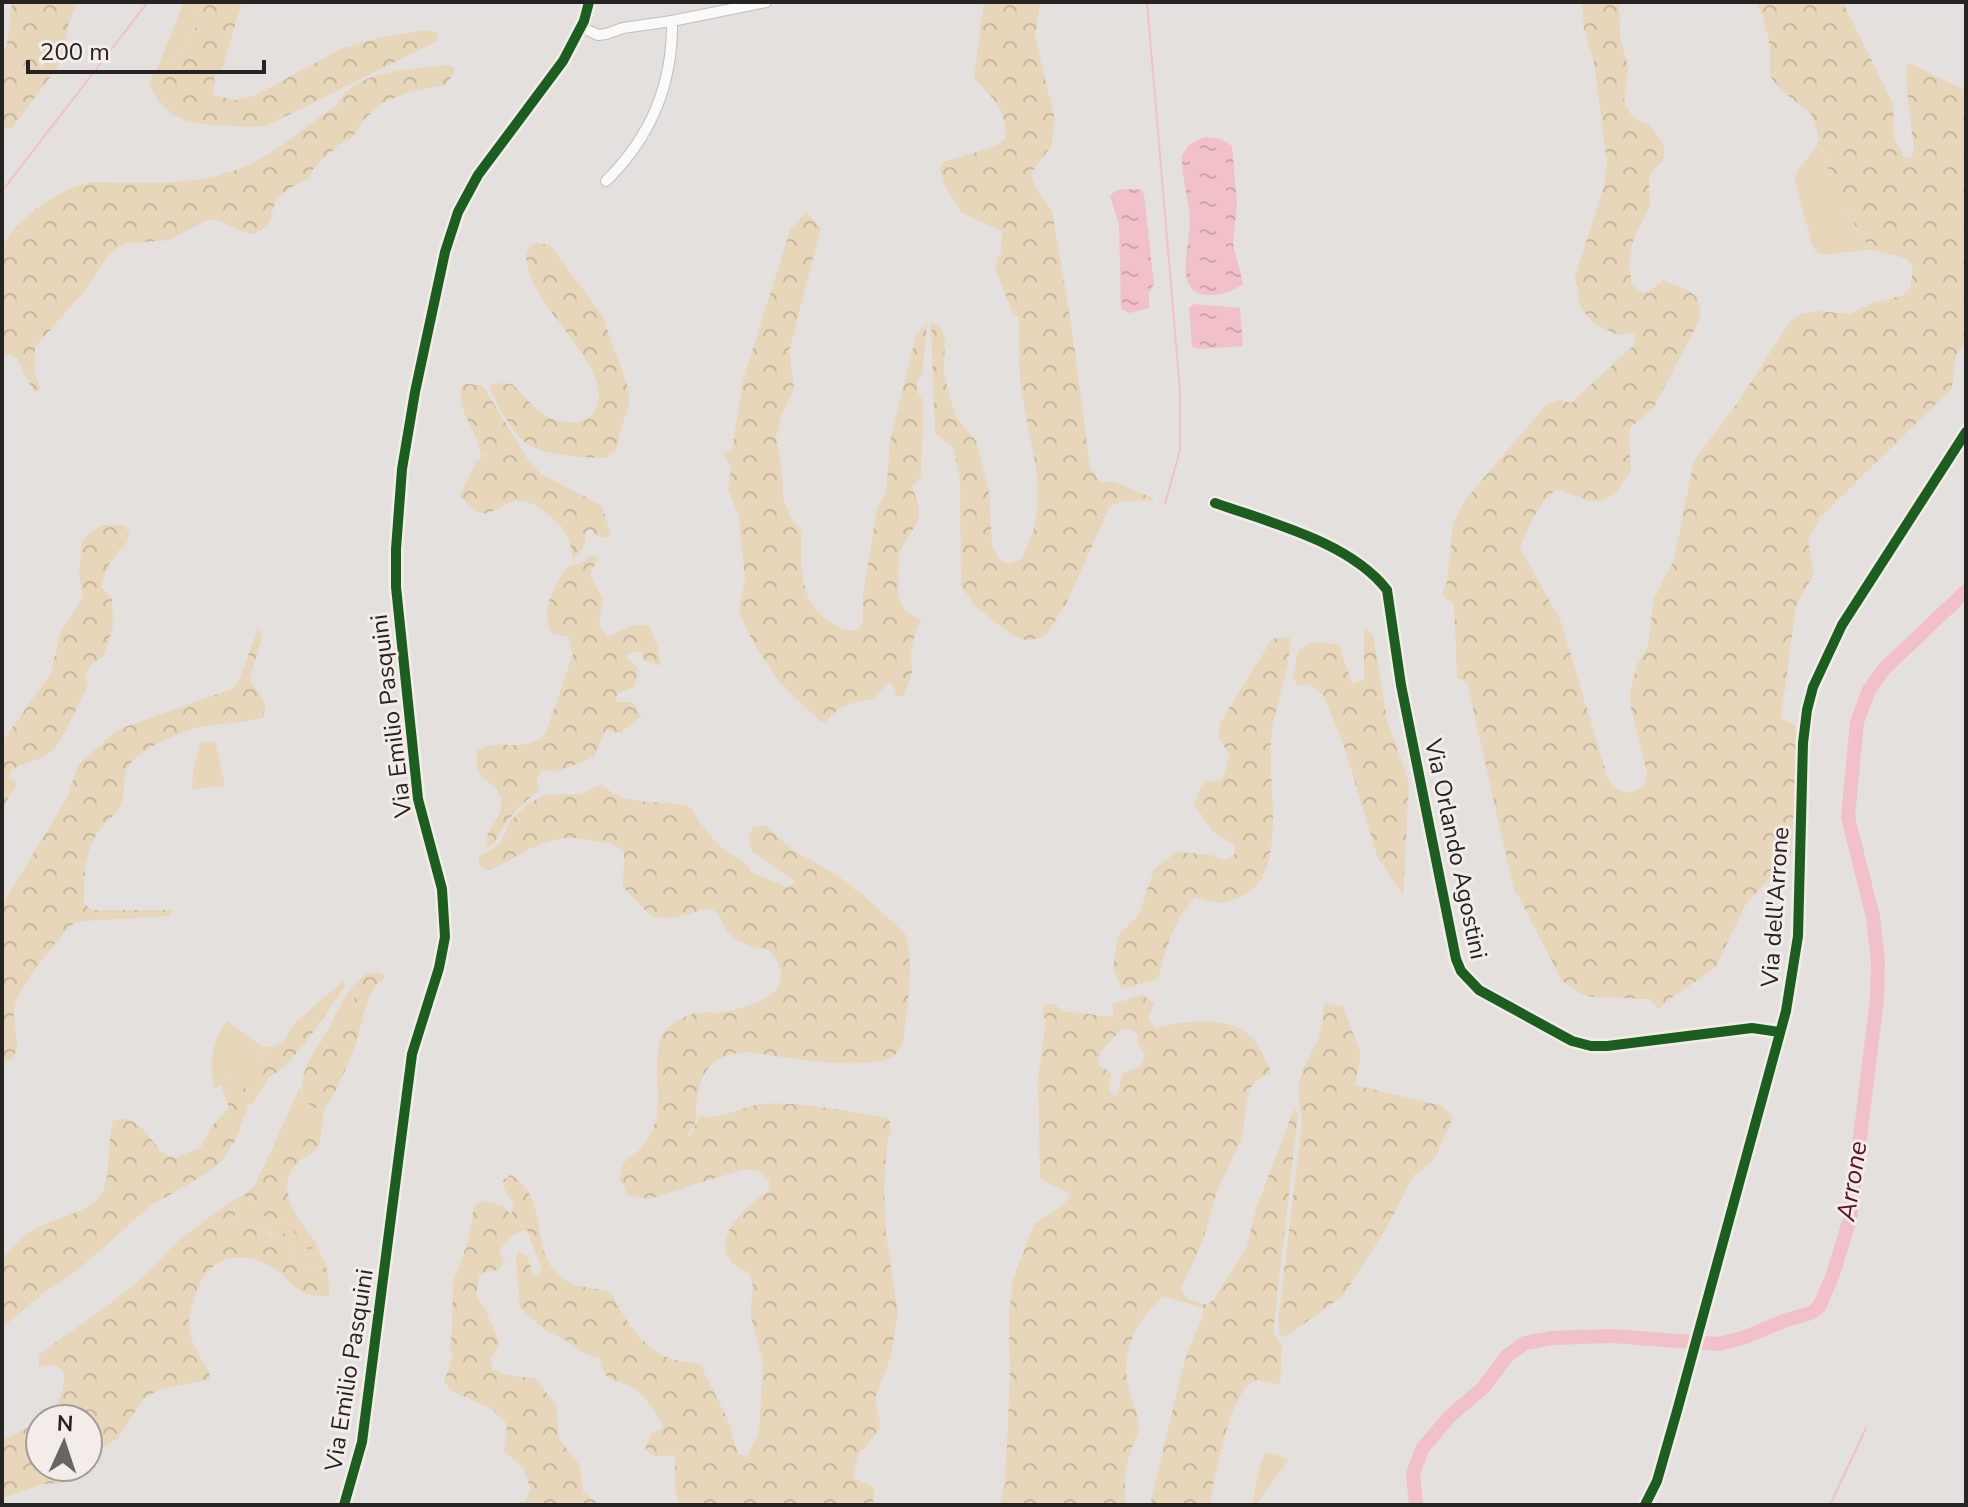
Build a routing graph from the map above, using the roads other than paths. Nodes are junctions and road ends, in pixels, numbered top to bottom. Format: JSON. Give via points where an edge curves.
{"nodes":[{"id":1,"x":589,"y":2,"type":"edge"},
{"id":2,"x":766,"y":2,"type":"edge"},
{"id":3,"x":672,"y":21,"type":"junction"},
{"id":4,"x":581,"y":27,"type":"junction"},
{"id":5,"x":606,"y":181,"type":"dead end"},
{"id":6,"x":1966,"y":432,"type":"edge"},
{"id":7,"x":1215,"y":503,"type":"dead end"},
{"id":8,"x":1780,"y":1032,"type":"junction"},
{"id":9,"x":344,"y":1505,"type":"edge"},
{"id":10,"x":1645,"y":1505,"type":"edge"}],
"edges":[{"from":1,"to":4,"type":"street","name":"Via Emilio Pasquini"},
{"from":2,"to":3,"type":"street"},
{"from":3,"to":4,"type":"street","via":[[598,35]]},
{"from":3,"to":5,"type":"street","via":[[657,112]]},
{"from":4,"to":9,"type":"street","name":"Via Emilio Pasquini","via":[[458,212],[402,469],[397,600],[418,799],[442,889],[445,937],[412,1054],[364,1430]]},
{"from":6,"to":8,"type":"street","name":"Via dell'Arrone","via":[[1842,625],[1813,687],[1803,743],[1798,936]]},
{"from":7,"to":8,"type":"street","name":"Via Orlando Agostini","via":[[1346,554],[1387,590],[1456,959],[1469,982],[1572,1041],[1591,1046],[1752,1028]]},
{"from":8,"to":10,"type":"street","name":"Via dell'Arrone","via":[[1657,1481]]}]}
